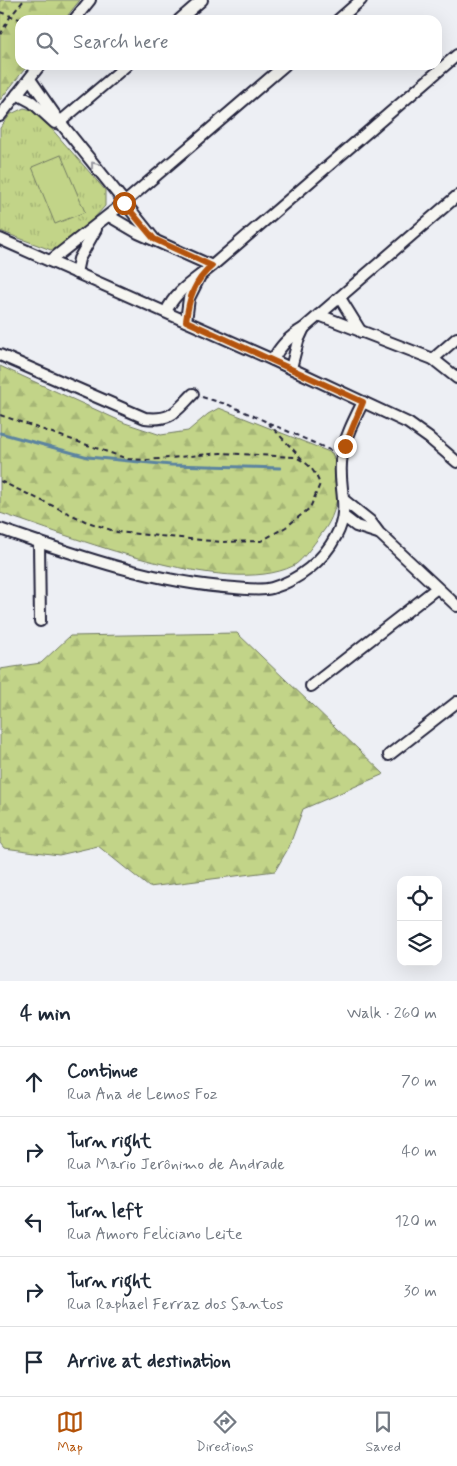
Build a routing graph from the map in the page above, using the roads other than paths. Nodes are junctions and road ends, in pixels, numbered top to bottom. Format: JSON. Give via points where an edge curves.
{"nodes":[{"id":1,"x":90,"y":0,"type":"edge"},
{"id":2,"x":202,"y":0,"type":"edge"},
{"id":3,"x":361,"y":0,"type":"edge"},
{"id":4,"x":78,"y":15,"type":"edge"},
{"id":5,"x":185,"y":15,"type":"edge"},
{"id":6,"x":344,"y":15,"type":"edge"},
{"id":7,"x":457,"y":55,"type":"edge"},
{"id":8,"x":442,"y":68,"type":"edge"},
{"id":9,"x":36,"y":70,"type":"edge"},
{"id":10,"x":121,"y":70,"type":"edge"},
{"id":11,"x":279,"y":70,"type":"edge"},
{"id":12,"x":440,"y":70,"type":"edge"},
{"id":13,"x":30,"y":79,"type":"junction"},
{"id":14,"x":17,"y":94,"type":"junction"},
{"id":15,"x":0,"y":116,"type":"edge"},
{"id":16,"x":60,"y":122,"type":"junction"},
{"id":17,"x":457,"y":196,"type":"edge"},
{"id":18,"x":124,"y":203,"type":"junction"},
{"id":19,"x":106,"y":217,"type":"junction"},
{"id":20,"x":0,"y":239,"type":"edge"},
{"id":21,"x":154,"y":239,"type":"junction"},
{"id":22,"x":50,"y":261,"type":"junction"},
{"id":23,"x":212,"y":266,"type":"junction"},
{"id":24,"x":76,"y":273,"type":"junction"},
{"id":25,"x":200,"y":275,"type":"junction"},
{"id":26,"x":340,"y":298,"type":"junction"},
{"id":27,"x":166,"y":312,"type":"junction"},
{"id":28,"x":319,"y":315,"type":"junction"},
{"id":29,"x":186,"y":321,"type":"junction"},
{"id":30,"x":304,"y":328,"type":"junction"},
{"id":31,"x":361,"y":332,"type":"junction"},
{"id":32,"x":457,"y":338,"type":"edge"},
{"id":33,"x":0,"y":355,"type":"edge"},
{"id":34,"x":433,"y":358,"type":"junction"},
{"id":35,"x":273,"y":360,"type":"junction"},
{"id":36,"x":291,"y":368,"type":"junction"},
{"id":37,"x":457,"y":378,"type":"edge"},
{"id":38,"x":193,"y":394,"type":"road end"},
{"id":39,"x":363,"y":402,"type":"junction"},
{"id":40,"x":457,"y":462,"type":"edge"},
{"id":41,"x":345,"y":501,"type":"junction"},
{"id":42,"x":343,"y":516,"type":"junction"},
{"id":43,"x":351,"y":524,"type":"junction"},
{"id":44,"x":0,"y":529,"type":"edge"},
{"id":45,"x":379,"y":533,"type":"junction"},
{"id":46,"x":335,"y":538,"type":"junction"},
{"id":47,"x":39,"y":542,"type":"junction"},
{"id":48,"x":438,"y":588,"type":"junction"},
{"id":49,"x":457,"y":606,"type":"edge"},
{"id":50,"x":40,"y":621,"type":"dead end"},
{"id":51,"x":312,"y":686,"type":"dead end"},
{"id":52,"x":457,"y":702,"type":"edge"},
{"id":53,"x":389,"y":754,"type":"dead end"}],
"edges":[{"from":1,"to":4,"type":"street"},
{"from":2,"to":5,"type":"street"},
{"from":3,"to":6,"type":"street"},
{"from":7,"to":8,"type":"street"},
{"from":9,"to":13,"type":"street"},
{"from":10,"to":16,"type":"street"},
{"from":11,"to":18,"type":"street"},
{"from":12,"to":23,"type":"street"},
{"from":13,"to":14,"type":"street"},
{"from":13,"to":16,"type":"street"},
{"from":14,"to":15,"type":"street"},
{"from":14,"to":16,"type":"street","via":[[54,122]]},
{"from":18,"to":16,"type":"street","one_way":true},
{"from":17,"to":26,"type":"street"},
{"from":18,"to":19,"type":"street"},
{"from":18,"to":21,"type":"street"},
{"from":19,"to":21,"type":"street"},
{"from":19,"to":22,"type":"street"},
{"from":19,"to":24,"type":"street","via":[[86,244]]},
{"from":20,"to":22,"type":"street"},
{"from":21,"to":23,"type":"street"},
{"from":22,"to":24,"type":"street"},
{"from":23,"to":25,"type":"street"},
{"from":24,"to":27,"type":"street"},
{"from":25,"to":27,"type":"street","via":[[182,288]]},
{"from":25,"to":29,"type":"street","via":[[189,298]]},
{"from":26,"to":28,"type":"street"},
{"from":26,"to":31,"type":"street"},
{"from":27,"to":29,"type":"street"},
{"from":28,"to":30,"type":"street"},
{"from":28,"to":31,"type":"street"},
{"from":29,"to":35,"type":"street"},
{"from":30,"to":35,"type":"street","via":[[283,344]]},
{"from":30,"to":36,"type":"street"},
{"from":31,"to":34,"type":"street"},
{"from":32,"to":34,"type":"street"},
{"from":33,"to":38,"type":"street","via":[[145,418],[161,420],[174,414]]},
{"from":34,"to":37,"type":"street"},
{"from":35,"to":36,"type":"street"},
{"from":36,"to":39,"type":"street"},
{"from":39,"to":40,"type":"street","via":[[408,423]]},
{"from":39,"to":41,"type":"street","via":[[342,455]]},
{"from":41,"to":42,"type":"street"},
{"from":41,"to":45,"type":"street","via":[[370,521]]},
{"from":42,"to":43,"type":"street"},
{"from":42,"to":46,"type":"street"},
{"from":43,"to":45,"type":"street"},
{"from":43,"to":46,"type":"street"},
{"from":44,"to":47,"type":"street"},
{"from":45,"to":48,"type":"street"},
{"from":46,"to":47,"type":"street","via":[[320,558],[290,581],[252,590],[220,588],[134,571]]},
{"from":47,"to":50,"type":"street"},
{"from":48,"to":49,"type":"street"},
{"from":48,"to":51,"type":"street"},
{"from":52,"to":53,"type":"street"}]}
